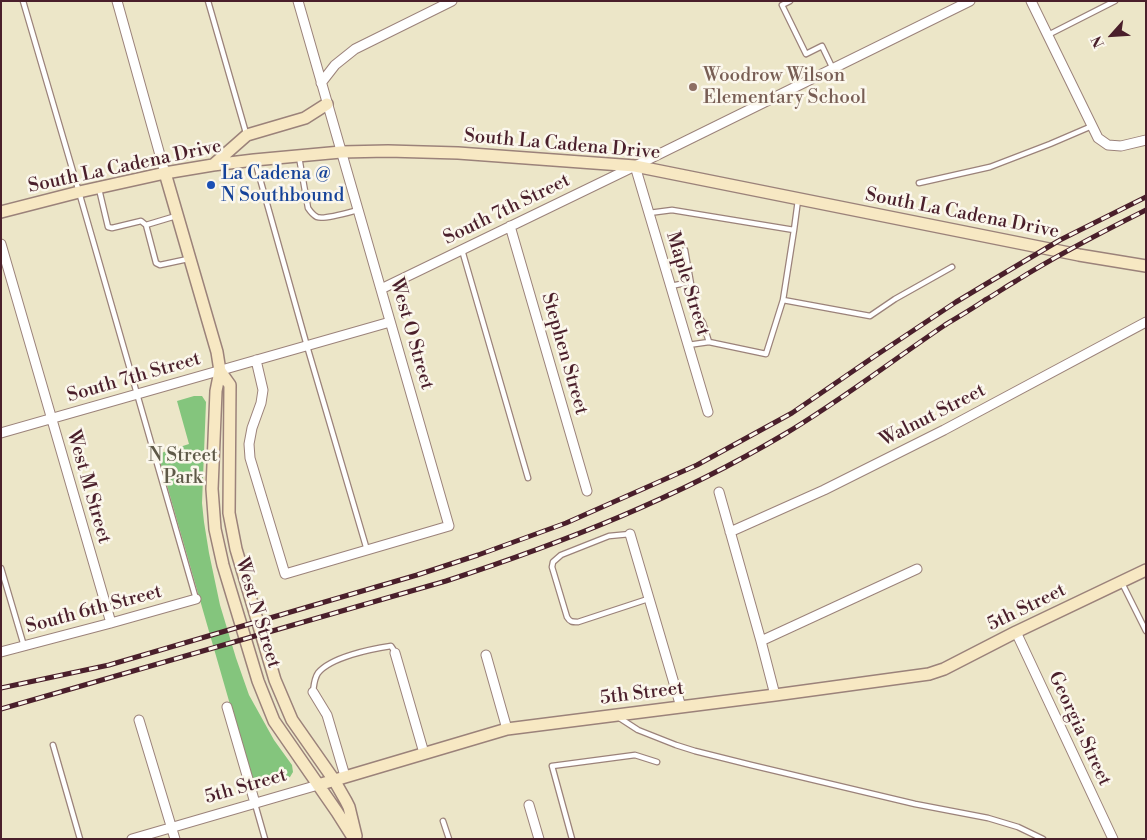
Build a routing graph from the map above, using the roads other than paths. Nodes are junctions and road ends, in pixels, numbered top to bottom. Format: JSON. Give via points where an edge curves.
{"nodes":[{"id":1,"x":23,"y":1,"type":"edge"},
{"id":2,"x":116,"y":1,"type":"edge"},
{"id":3,"x":208,"y":1,"type":"edge"},
{"id":4,"x":298,"y":1,"type":"edge"},
{"id":5,"x":452,"y":1,"type":"edge"},
{"id":6,"x":790,"y":1,"type":"edge"},
{"id":7,"x":970,"y":1,"type":"edge"},
{"id":8,"x":1031,"y":1,"type":"edge"},
{"id":9,"x":1114,"y":1,"type":"edge"},
{"id":10,"x":1048,"y":36,"type":"junction"},
{"id":11,"x":833,"y":69,"type":"junction"},
{"id":12,"x":322,"y":83,"type":"junction"},
{"id":13,"x":327,"y":104,"type":"junction"},
{"id":14,"x":1092,"y":126,"type":"junction"},
{"id":15,"x":247,"y":135,"type":"junction"},
{"id":16,"x":1146,"y":140,"type":"edge"},
{"id":17,"x":341,"y":152,"type":"junction"},
{"id":18,"x":298,"y":156,"type":"junction"},
{"id":19,"x":254,"y":160,"type":"junction"},
{"id":20,"x":213,"y":165,"type":"junction"},
{"id":21,"x":635,"y":166,"type":"junction"},
{"id":22,"x":165,"y":173,"type":"junction"},
{"id":23,"x":919,"y":183,"type":"dead end"},
{"id":24,"x":98,"y":188,"type":"junction"},
{"id":25,"x":79,"y":192,"type":"junction"},
{"id":26,"x":798,"y":199,"type":"junction"},
{"id":27,"x":358,"y":210,"type":"junction"},
{"id":28,"x":1,"y":212,"type":"edge"},
{"id":29,"x":649,"y":213,"type":"junction"},
{"id":30,"x":177,"y":216,"type":"junction"},
{"id":31,"x":146,"y":225,"type":"junction"},
{"id":32,"x":510,"y":226,"type":"junction"},
{"id":33,"x":794,"y":230,"type":"junction"},
{"id":34,"x":1,"y":244,"type":"edge"},
{"id":35,"x":462,"y":250,"type":"junction"},
{"id":36,"x":684,"y":250,"type":"dead end"},
{"id":37,"x":190,"y":258,"type":"junction"},
{"id":38,"x":1146,"y":266,"type":"edge"},
{"id":39,"x":952,"y":267,"type":"dead end"},
{"id":40,"x":690,"y":282,"type":"junction"},
{"id":41,"x":671,"y":286,"type":"junction"},
{"id":42,"x":381,"y":289,"type":"junction"},
{"id":43,"x":783,"y":300,"type":"junction"},
{"id":44,"x":390,"y":322,"type":"junction"},
{"id":45,"x":1146,"y":322,"type":"edge"},
{"id":46,"x":710,"y":342,"type":"junction"},
{"id":47,"x":688,"y":345,"type":"junction"},
{"id":48,"x":307,"y":346,"type":"junction"},
{"id":49,"x":256,"y":360,"type":"junction"},
{"id":50,"x":220,"y":371,"type":"junction"},
{"id":51,"x":137,"y":394,"type":"junction"},
{"id":52,"x":708,"y":412,"type":"dead end"},
{"id":53,"x":51,"y":418,"type":"junction"},
{"id":54,"x":1,"y":433,"type":"edge"},
{"id":55,"x":528,"y":478,"type":"dead end"},
{"id":56,"x":587,"y":492,"type":"dead end"},
{"id":57,"x":719,"y":492,"type":"dead end"},
{"id":58,"x":730,"y":532,"type":"junction"},
{"id":59,"x":630,"y":534,"type":"joint"},
{"id":60,"x":367,"y":550,"type":"junction"},
{"id":61,"x":1,"y":568,"type":"edge"},
{"id":62,"x":917,"y":569,"type":"dead end"},
{"id":63,"x":1146,"y":570,"type":"edge"},
{"id":64,"x":1121,"y":582,"type":"junction"},
{"id":65,"x":649,"y":598,"type":"junction"},
{"id":66,"x":196,"y":599,"type":"joint"},
{"id":67,"x":111,"y":623,"type":"junction"},
{"id":68,"x":1146,"y":631,"type":"edge"},
{"id":69,"x":1016,"y":632,"type":"junction"},
{"id":70,"x":761,"y":641,"type":"junction"},
{"id":71,"x":24,"y":646,"type":"junction"},
{"id":72,"x":1,"y":652,"type":"edge"},
{"id":73,"x":395,"y":653,"type":"joint"},
{"id":74,"x":486,"y":654,"type":"dead end"},
{"id":75,"x":313,"y":692,"type":"joint"},
{"id":76,"x":775,"y":695,"type":"junction"},
{"id":77,"x":227,"y":707,"type":"dead end"},
{"id":78,"x":681,"y":707,"type":"junction"},
{"id":79,"x":614,"y":715,"type":"junction"},
{"id":80,"x":139,"y":720,"type":"dead end"},
{"id":81,"x":507,"y":729,"type":"junction"},
{"id":82,"x":53,"y":745,"type":"dead end"},
{"id":83,"x":424,"y":753,"type":"junction"},
{"id":84,"x":657,"y":762,"type":"dead end"},
{"id":85,"x":340,"y":778,"type":"junction"},
{"id":86,"x":318,"y":785,"type":"junction"},
{"id":87,"x":255,"y":804,"type":"junction"},
{"id":88,"x":529,"y":806,"type":"dead end"},
{"id":89,"x":443,"y":821,"type":"dead end"},
{"id":90,"x":171,"y":827,"type":"junction"},
{"id":91,"x":80,"y":839,"type":"edge"},
{"id":92,"x":132,"y":839,"type":"edge"},
{"id":93,"x":175,"y":839,"type":"edge"},
{"id":94,"x":265,"y":839,"type":"edge"},
{"id":95,"x":356,"y":839,"type":"edge"},
{"id":96,"x":448,"y":839,"type":"edge"},
{"id":97,"x":539,"y":839,"type":"edge"},
{"id":98,"x":572,"y":839,"type":"edge"},
{"id":99,"x":1043,"y":839,"type":"edge"},
{"id":100,"x":1113,"y":839,"type":"edge"}],
"edges":[{"from":1,"to":25,"type":"lane"},
{"from":2,"to":22,"type":"street"},
{"from":3,"to":15,"type":"lane"},
{"from":4,"to":12,"type":"street","name":"West O Street"},
{"from":5,"to":12,"type":"street","via":[[355,49],[335,65]]},
{"from":6,"to":11,"type":"lane","via":[[782,5],[806,54],[822,46]]},
{"from":7,"to":11,"type":"street","name":"South 7th Street"},
{"from":8,"to":10,"type":"street"},
{"from":9,"to":10,"type":"lane"},
{"from":10,"to":14,"type":"street"},
{"from":11,"to":21,"type":"street","name":"South 7th Street"},
{"from":12,"to":13,"type":"street","name":"West O Street"},
{"from":13,"to":15,"type":"street","via":[[305,118]]},
{"from":13,"to":17,"type":"street","name":"West O Street"},
{"from":14,"to":16,"type":"street","via":[[1098,138],[1108,145],[1120,146]]},
{"from":14,"to":23,"type":"lane","via":[[990,166]]},
{"from":15,"to":20,"type":"street"},
{"from":17,"to":18,"type":"street","name":"South La Cadena Drive"},
{"from":17,"to":21,"type":"street","name":"South La Cadena Drive","via":[[486,154]]},
{"from":17,"to":27,"type":"street","name":"West O Street"},
{"from":18,"to":19,"type":"street","name":"South La Cadena Drive"},
{"from":18,"to":27,"type":"lane","via":[[308,208],[316,217]]},
{"from":19,"to":20,"type":"street","name":"South La Cadena Drive"},
{"from":19,"to":48,"type":"lane"},
{"from":20,"to":22,"type":"street","name":"South La Cadena Drive"},
{"from":21,"to":26,"type":"street","name":"South La Cadena Drive"},
{"from":21,"to":29,"type":"street","name":"Maple Street"},
{"from":21,"to":32,"type":"street","name":"South 7th Street"},
{"from":22,"to":24,"type":"street","name":"South La Cadena Drive"},
{"from":22,"to":30,"type":"street","name":"West N Street"},
{"from":24,"to":25,"type":"street","name":"South La Cadena Drive"},
{"from":24,"to":31,"type":"lane","via":[[108,227],[141,221]]},
{"from":25,"to":28,"type":"street","name":"South La Cadena Drive"},
{"from":25,"to":51,"type":"lane"},
{"from":26,"to":33,"type":"lane"},
{"from":26,"to":38,"type":"street","name":"South La Cadena Drive"},
{"from":27,"to":42,"type":"street","name":"West O Street"},
{"from":29,"to":33,"type":"lane","via":[[672,210]]},
{"from":29,"to":41,"type":"street","name":"Maple Street"},
{"from":30,"to":31,"type":"lane"},
{"from":30,"to":37,"type":"street","name":"West N Street"},
{"from":31,"to":37,"type":"lane","via":[[156,263],[160,265]]},
{"from":32,"to":35,"type":"street","name":"South 7th Street"},
{"from":32,"to":56,"type":"street","name":"Stephen Street"},
{"from":33,"to":43,"type":"lane"},
{"from":34,"to":53,"type":"street","name":"West M Street"},
{"from":35,"to":42,"type":"street","name":"South 7th Street"},
{"from":35,"to":55,"type":"lane"},
{"from":36,"to":40,"type":"lane"},
{"from":37,"to":50,"type":"street","name":"West N Street"},
{"from":39,"to":43,"type":"lane","via":[[870,316]]},
{"from":40,"to":41,"type":"lane"},
{"from":40,"to":46,"type":"lane","via":[[696,312]]},
{"from":41,"to":47,"type":"street","name":"Maple Street"},
{"from":42,"to":44,"type":"street","name":"West O Street"},
{"from":43,"to":46,"type":"lane","via":[[766,354]]},
{"from":44,"to":48,"type":"street","name":"South 7th Street"},
{"from":44,"to":60,"type":"street","name":"West O Street","via":[[449,526]]},
{"from":45,"to":58,"type":"street","name":"Walnut Street","via":[[944,430],[824,490]]},
{"from":46,"to":47,"type":"lane"},
{"from":47,"to":52,"type":"street","name":"Maple Street"},
{"from":48,"to":49,"type":"street","name":"South 7th Street"},
{"from":48,"to":60,"type":"lane"},
{"from":49,"to":50,"type":"street","name":"South 7th Street"},
{"from":49,"to":60,"type":"street","via":[[263,390],[252,428],[250,458],[285,574]]},
{"from":50,"to":51,"type":"street","name":"South 7th Street"},
{"from":50,"to":85,"type":"street","name":"West N Street","via":[[230,385],[229,513],[236,549],[275,680],[292,720]]},
{"from":50,"to":86,"type":"street","name":"West N Street","via":[[216,391],[212,489],[221,556],[258,681],[274,721]]},
{"from":51,"to":53,"type":"street","name":"South 7th Street"},
{"from":51,"to":66,"type":"lane"},
{"from":53,"to":54,"type":"street","name":"South 7th Street"},
{"from":53,"to":67,"type":"street","name":"West M Street"},
{"from":57,"to":58,"type":"street"},
{"from":58,"to":70,"type":"street"},
{"from":59,"to":65,"type":"street"},
{"from":59,"to":65,"type":"lane","via":[[609,536],[556,559],[552,567],[560,594],[567,617],[573,622]]},
{"from":61,"to":71,"type":"lane"},
{"from":62,"to":70,"type":"street"},
{"from":63,"to":64,"type":"street","name":"5th Street"},
{"from":64,"to":68,"type":"lane"},
{"from":64,"to":69,"type":"street","name":"5th Street"},
{"from":65,"to":78,"type":"street"},
{"from":66,"to":67,"type":"street","name":"South 6th Street"},
{"from":67,"to":71,"type":"street","name":"South 6th Street"},
{"from":69,"to":76,"type":"street","name":"5th Street","via":[[928,674]]},
{"from":69,"to":100,"type":"street","name":"Georgia Street"},
{"from":70,"to":76,"type":"street"},
{"from":71,"to":72,"type":"street","name":"South 6th Street"},
{"from":73,"to":75,"type":"lane","via":[[391,646],[382,647],[327,665],[315,679]]},
{"from":73,"to":83,"type":"street"},
{"from":74,"to":81,"type":"street"},
{"from":75,"to":85,"type":"street","via":[[328,715]]},
{"from":76,"to":78,"type":"street","name":"5th Street"},
{"from":77,"to":87,"type":"street"},
{"from":78,"to":79,"type":"street","name":"5th Street"},
{"from":79,"to":81,"type":"street","name":"5th Street"},
{"from":79,"to":99,"type":"lane","via":[[638,730],[695,751],[915,804],[988,818],[1018,826]]},
{"from":80,"to":90,"type":"street"},
{"from":81,"to":83,"type":"street","name":"5th Street"},
{"from":82,"to":91,"type":"lane"},
{"from":83,"to":85,"type":"street","name":"5th Street"},
{"from":84,"to":98,"type":"lane","via":[[635,755],[552,766]]},
{"from":85,"to":86,"type":"street","name":"5th Street"},
{"from":85,"to":95,"type":"street","name":"West N Street"},
{"from":86,"to":87,"type":"street","name":"5th Street"},
{"from":86,"to":95,"type":"street","name":"West N Street"},
{"from":87,"to":90,"type":"street","name":"5th Street"},
{"from":87,"to":94,"type":"lane"},
{"from":88,"to":97,"type":"street"},
{"from":89,"to":96,"type":"lane"},
{"from":90,"to":92,"type":"street","name":"5th Street"},
{"from":90,"to":93,"type":"street"}]}
